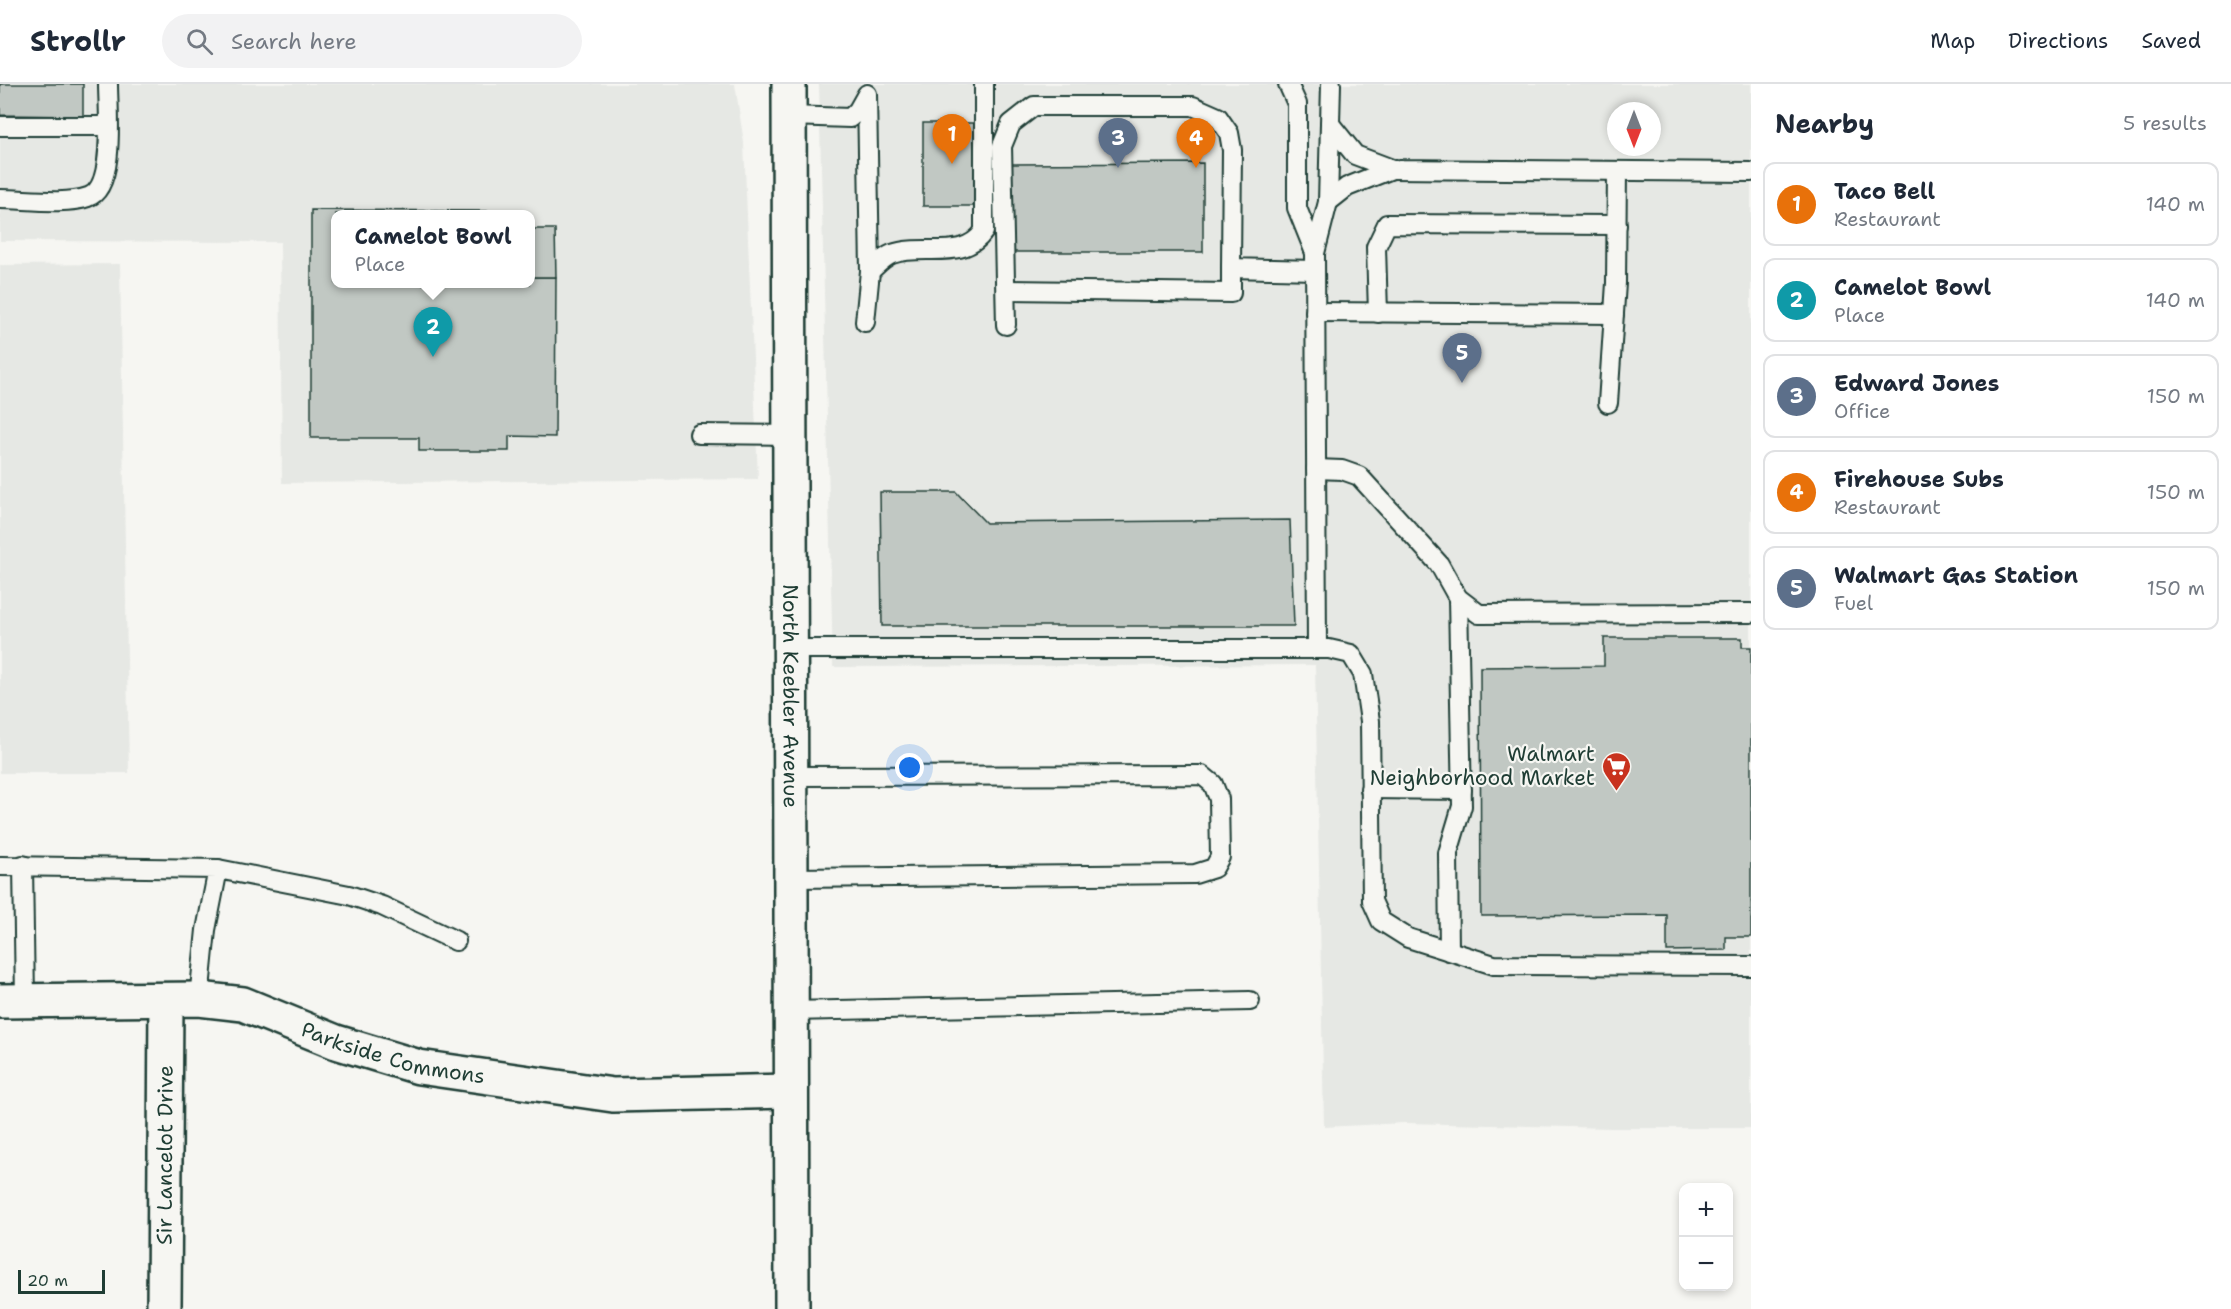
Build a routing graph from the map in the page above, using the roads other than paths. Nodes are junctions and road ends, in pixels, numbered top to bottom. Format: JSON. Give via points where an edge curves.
{"nodes":[{"id":1,"x":108,"y":84,"type":"edge"},
{"id":2,"x":789,"y":84,"type":"edge"},
{"id":3,"x":984,"y":84,"type":"edge"},
{"id":4,"x":1288,"y":84,"type":"edge"},
{"id":5,"x":1331,"y":84,"type":"edge"},
{"id":6,"x":867,"y":89,"type":"edge"},
{"id":7,"x":789,"y":116,"type":"junction"},
{"id":8,"x":1330,"y":124,"type":"junction"},
{"id":9,"x":0,"y":126,"type":"edge"},
{"id":10,"x":108,"y":126,"type":"junction"},
{"id":11,"x":1392,"y":169,"type":"junction"},
{"id":12,"x":1617,"y":171,"type":"junction"},
{"id":13,"x":1751,"y":172,"type":"edge"},
{"id":14,"x":0,"y":199,"type":"edge"},
{"id":15,"x":1328,"y":202,"type":"junction"},
{"id":16,"x":1617,"y":225,"type":"junction"},
{"id":17,"x":1315,"y":262,"type":"junction"},
{"id":18,"x":1231,"y":268,"type":"junction"},
{"id":19,"x":870,"y":271,"type":"junction"},
{"id":20,"x":1006,"y":290,"type":"junction"},
{"id":21,"x":1315,"y":312,"type":"junction"},
{"id":22,"x":1378,"y":313,"type":"junction"},
{"id":23,"x":1614,"y":314,"type":"junction"},
{"id":24,"x":865,"y":322,"type":"dead end"},
{"id":25,"x":1006,"y":325,"type":"dead end"},
{"id":26,"x":1608,"y":403,"type":"dead end"},
{"id":27,"x":699,"y":434,"type":"dead end"},
{"id":28,"x":791,"y":435,"type":"junction"},
{"id":29,"x":1316,"y":469,"type":"junction"},
{"id":30,"x":1458,"y":598,"type":"junction"},
{"id":31,"x":1751,"y":613,"type":"edge"},
{"id":32,"x":792,"y":649,"type":"junction"},
{"id":33,"x":1317,"y":649,"type":"junction"},
{"id":34,"x":791,"y":776,"type":"junction"},
{"id":35,"x":1370,"y":789,"type":"junction"},
{"id":36,"x":1462,"y":790,"type":"junction"},
{"id":37,"x":23,"y":865,"type":"junction"},
{"id":38,"x":0,"y":866,"type":"edge"},
{"id":39,"x":218,"y":869,"type":"junction"},
{"id":40,"x":790,"y":878,"type":"junction"},
{"id":41,"x":456,"y":941,"type":"dead end"},
{"id":42,"x":1449,"y":951,"type":"junction"},
{"id":43,"x":1751,"y":966,"type":"edge"},
{"id":44,"x":199,"y":999,"type":"junction"},
{"id":45,"x":166,"y":1000,"type":"junction"},
{"id":46,"x":12,"y":1001,"type":"edge"},
{"id":47,"x":1250,"y":1001,"type":"dead end"},
{"id":48,"x":790,"y":1011,"type":"junction"},
{"id":49,"x":790,"y":1090,"type":"junction"},
{"id":50,"x":164,"y":1309,"type":"edge"},
{"id":51,"x":792,"y":1309,"type":"edge"}],
"edges":[{"from":1,"to":10,"type":"lane"},
{"from":2,"to":7,"type":"street","name":"North Keebler Avenue"},
{"from":3,"to":19,"type":"lane","via":[[984,231],[978,241],[961,248],[890,254]]},
{"from":4,"to":17,"type":"lane","via":[[1297,104],[1297,208]]},
{"from":5,"to":8,"type":"lane"},
{"from":6,"to":7,"type":"lane","via":[[850,118]]},
{"from":6,"to":19,"type":"lane"},
{"from":7,"to":28,"type":"street","name":"North Keebler Avenue"},
{"from":8,"to":11,"type":"lane","via":[[1355,155]]},
{"from":8,"to":15,"type":"lane"},
{"from":9,"to":10,"type":"lane"},
{"from":10,"to":14,"type":"lane","via":[[107,171],[101,188],[90,197]]},
{"from":11,"to":12,"type":"lane"},
{"from":11,"to":15,"type":"lane","via":[[1347,187]]},
{"from":12,"to":13,"type":"lane"},
{"from":12,"to":16,"type":"lane"},
{"from":15,"to":17,"type":"lane"},
{"from":16,"to":22,"type":"lane","via":[[1387,224],[1376,247]]},
{"from":16,"to":23,"type":"lane"},
{"from":17,"to":18,"type":"lane"},
{"from":17,"to":21,"type":"lane"},
{"from":18,"to":20,"type":"lane","via":[[1232,293]]},
{"from":18,"to":20,"type":"lane","via":[[1232,150],[1229,133],[1218,117],[1193,106],[1034,106],[1011,124],[1002,146]]},
{"from":19,"to":24,"type":"lane"},
{"from":20,"to":25,"type":"lane"},
{"from":21,"to":22,"type":"lane"},
{"from":21,"to":29,"type":"lane"},
{"from":22,"to":23,"type":"lane"},
{"from":23,"to":26,"type":"lane"},
{"from":27,"to":28,"type":"lane"},
{"from":28,"to":32,"type":"street","name":"North Keebler Avenue"},
{"from":29,"to":30,"type":"lane","via":[[1342,470],[1359,476],[1439,564]]},
{"from":29,"to":33,"type":"lane"},
{"from":30,"to":31,"type":"lane","via":[[1479,614]]},
{"from":30,"to":36,"type":"lane"},
{"from":32,"to":33,"type":"lane"},
{"from":32,"to":34,"type":"street","name":"North Keebler Avenue"},
{"from":33,"to":35,"type":"lane","via":[[1351,654],[1363,674],[1370,721]]},
{"from":34,"to":40,"type":"street","name":"North Keebler Avenue"},
{"from":34,"to":40,"type":"lane","via":[[1202,775],[1213,784],[1219,799],[1220,857],[1214,868],[1195,874]]},
{"from":35,"to":36,"type":"lane"},
{"from":35,"to":42,"type":"lane","via":[[1372,901],[1381,921],[1408,938]]},
{"from":36,"to":42,"type":"lane","via":[[1462,806],[1448,853]]},
{"from":37,"to":38,"type":"lane"},
{"from":37,"to":39,"type":"lane"},
{"from":37,"to":46,"type":"lane"},
{"from":39,"to":41,"type":"lane","via":[[349,895]]},
{"from":39,"to":44,"type":"lane","via":[[206,930]]},
{"from":40,"to":48,"type":"street","name":"North Keebler Avenue"},
{"from":42,"to":43,"type":"lane","via":[[1494,965]]},
{"from":44,"to":45,"type":"street","name":"Parkside Commons"},
{"from":44,"to":49,"type":"street","name":"Parkside Commons","via":[[243,1004],[336,1042],[420,1067],[613,1095]]},
{"from":45,"to":46,"type":"street","name":"Parkside Commons"},
{"from":45,"to":50,"type":"street","name":"Sir Lancelot Drive"},
{"from":47,"to":48,"type":"lane"},
{"from":48,"to":49,"type":"street","name":"North Keebler Avenue"},
{"from":49,"to":51,"type":"street","name":"North Keebler Avenue"}]}
